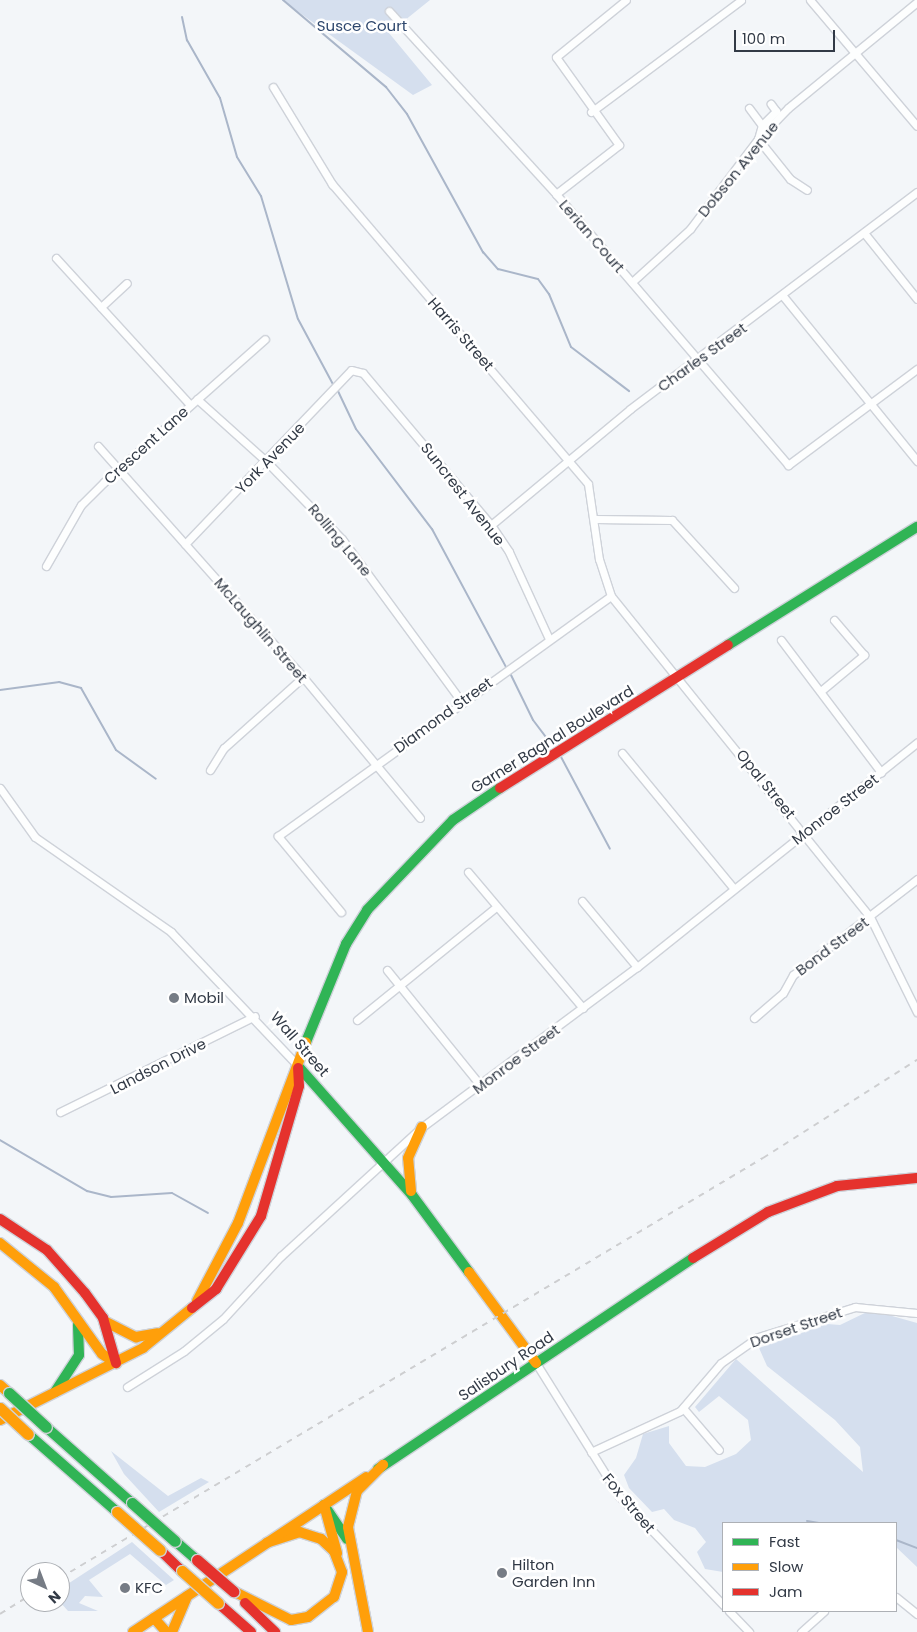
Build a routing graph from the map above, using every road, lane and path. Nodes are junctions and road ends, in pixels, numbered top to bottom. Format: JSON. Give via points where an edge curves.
{"nodes":[{"id":1,"x":626,"y":0,"type":"edge"},
{"id":2,"x":741,"y":0,"type":"edge"},
{"id":3,"x":810,"y":0,"type":"edge"},
{"id":4,"x":917,"y":2,"type":"edge"},
{"id":5,"x":389,"y":11,"type":"dead end"},
{"id":6,"x":855,"y":52,"type":"junction"},
{"id":7,"x":273,"y":87,"type":"dead end"},
{"id":8,"x":771,"y":104,"type":"dead end"},
{"id":9,"x":749,"y":108,"type":"dead end"},
{"id":10,"x":592,"y":112,"type":"junction"},
{"id":11,"x":762,"y":125,"type":"junction"},
{"id":12,"x":917,"y":126,"type":"edge"},
{"id":13,"x":758,"y":139,"type":"junction"},
{"id":14,"x":807,"y":190,"type":"dead end"},
{"id":15,"x":917,"y":192,"type":"edge"},
{"id":16,"x":556,"y":194,"type":"junction"},
{"id":17,"x":865,"y":234,"type":"junction"},
{"id":18,"x":56,"y":258,"type":"dead end"},
{"id":19,"x":632,"y":282,"type":"junction"},
{"id":20,"x":127,"y":283,"type":"dead end"},
{"id":21,"x":783,"y":296,"type":"junction"},
{"id":22,"x":917,"y":298,"type":"edge"},
{"id":23,"x":101,"y":307,"type":"junction"},
{"id":24,"x":265,"y":339,"type":"dead end"},
{"id":25,"x":700,"y":360,"type":"junction"},
{"id":26,"x":917,"y":369,"type":"edge"},
{"id":27,"x":351,"y":370,"type":"joint"},
{"id":28,"x":196,"y":399,"type":"junction"},
{"id":29,"x":190,"y":405,"type":"junction"},
{"id":30,"x":872,"y":406,"type":"junction"},
{"id":31,"x":98,"y":446,"type":"dead end"},
{"id":32,"x":570,"y":460,"type":"junction"},
{"id":33,"x":917,"y":460,"type":"edge"},
{"id":34,"x":268,"y":462,"type":"junction"},
{"id":35,"x":118,"y":469,"type":"junction"},
{"id":36,"x":595,"y":519,"type":"junction"},
{"id":37,"x":491,"y":525,"type":"junction"},
{"id":38,"x":917,"y":527,"type":"edge"},
{"id":39,"x":185,"y":544,"type":"junction"},
{"id":40,"x":46,"y":566,"type":"dead end"},
{"id":41,"x":734,"y":588,"type":"dead end"},
{"id":42,"x":611,"y":596,"type":"junction"},
{"id":43,"x":834,"y":620,"type":"dead end"},
{"id":44,"x":549,"y":640,"type":"junction"},
{"id":45,"x":781,"y":640,"type":"dead end"},
{"id":46,"x":303,"y":677,"type":"junction"},
{"id":47,"x":680,"y":678,"type":"junction"},
{"id":48,"x":822,"y":690,"type":"junction"},
{"id":49,"x":461,"y":701,"type":"junction"},
{"id":50,"x":917,"y":743,"type":"edge"},
{"id":51,"x":622,"y":753,"type":"dead end"},
{"id":52,"x":376,"y":764,"type":"junction"},
{"id":53,"x":210,"y":770,"type":"dead end"},
{"id":54,"x":881,"y":772,"type":"junction"},
{"id":55,"x":0,"y":788,"type":"edge"},
{"id":56,"x":420,"y":818,"type":"dead end"},
{"id":57,"x":805,"y":832,"type":"junction"},
{"id":58,"x":468,"y":872,"type":"dead end"},
{"id":59,"x":917,"y":879,"type":"edge"},
{"id":60,"x":734,"y":889,"type":"junction"},
{"id":61,"x":582,"y":901,"type":"dead end"},
{"id":62,"x":496,"y":907,"type":"junction"},
{"id":63,"x":341,"y":912,"type":"dead end"},
{"id":64,"x":870,"y":917,"type":"junction"},
{"id":65,"x":637,"y":967,"type":"junction"},
{"id":66,"x":387,"y":970,"type":"dead end"},
{"id":67,"x":400,"y":986,"type":"junction"},
{"id":68,"x":583,"y":1008,"type":"junction"},
{"id":69,"x":917,"y":1012,"type":"edge"},
{"id":70,"x":255,"y":1016,"type":"junction"},
{"id":71,"x":754,"y":1018,"type":"dead end"},
{"id":72,"x":357,"y":1020,"type":"dead end"},
{"id":73,"x":298,"y":1066,"type":"junction"},
{"id":74,"x":481,"y":1086,"type":"junction"},
{"id":75,"x":60,"y":1112,"type":"dead end"},
{"id":76,"x":422,"y":1127,"type":"junction"},
{"id":77,"x":384,"y":1160,"type":"junction"},
{"id":78,"x":917,"y":1178,"type":"edge"},
{"id":79,"x":412,"y":1195,"type":"junction"},
{"id":80,"x":0,"y":1219,"type":"edge"},
{"id":81,"x":0,"y":1242,"type":"edge"},
{"id":82,"x":197,"y":1301,"type":"junction"},
{"id":83,"x":71,"y":1311,"type":"junction"},
{"id":84,"x":917,"y":1313,"type":"edge"},
{"id":85,"x":103,"y":1318,"type":"junction"},
{"id":86,"x":168,"y":1330,"type":"junction"},
{"id":87,"x":116,"y":1363,"type":"junction"},
{"id":88,"x":536,"y":1363,"type":"junction"},
{"id":89,"x":0,"y":1385,"type":"edge"},
{"id":90,"x":127,"y":1386,"type":"dead end"},
{"id":91,"x":52,"y":1395,"type":"junction"},
{"id":92,"x":0,"y":1408,"type":"edge"},
{"id":93,"x":683,"y":1408,"type":"junction"},
{"id":94,"x":0,"y":1420,"type":"edge"},
{"id":95,"x":719,"y":1450,"type":"dead end"},
{"id":96,"x":591,"y":1452,"type":"junction"},
{"id":97,"x":383,"y":1465,"type":"junction"},
{"id":98,"x":324,"y":1505,"type":"junction"},
{"id":99,"x":267,"y":1543,"type":"junction"},
{"id":100,"x":350,"y":1546,"type":"junction"},
{"id":101,"x":339,"y":1559,"type":"junction"},
{"id":102,"x":233,"y":1591,"type":"junction"},
{"id":103,"x":187,"y":1596,"type":"junction"},
{"id":104,"x":897,"y":1598,"type":"edge"},
{"id":105,"x":722,"y":1604,"type":"edge"},
{"id":106,"x":730,"y":1612,"type":"edge"},
{"id":107,"x":823,"y":1612,"type":"edge"},
{"id":108,"x":917,"y":1614,"type":"edge"},
{"id":109,"x":154,"y":1618,"type":"junction"},
{"id":110,"x":133,"y":1632,"type":"edge"},
{"id":111,"x":158,"y":1632,"type":"edge"},
{"id":112,"x":166,"y":1632,"type":"edge"},
{"id":113,"x":172,"y":1632,"type":"edge"},
{"id":114,"x":251,"y":1632,"type":"edge"},
{"id":115,"x":275,"y":1632,"type":"edge"},
{"id":116,"x":368,"y":1632,"type":"edge"},
{"id":117,"x":749,"y":1632,"type":"edge"},
{"id":118,"x":801,"y":1632,"type":"edge"}],
"edges":[{"from":1,"to":10,"type":"street","via":[[556,57]]},
{"from":2,"to":10,"type":"street"},
{"from":3,"to":6,"type":"street"},
{"from":4,"to":6,"type":"street","name":"Dobson Avenue"},
{"from":5,"to":16,"type":"street","name":"Lerian Court"},
{"from":6,"to":12,"type":"street"},
{"from":6,"to":13,"type":"street","name":"Dobson Avenue"},
{"from":7,"to":32,"type":"street","name":"Harris Street","via":[[332,184]]},
{"from":8,"to":11,"type":"street","via":[[776,111]]},
{"from":9,"to":11,"type":"street"},
{"from":10,"to":16,"type":"street","via":[[619,145]]},
{"from":11,"to":13,"type":"street"},
{"from":13,"to":14,"type":"street","via":[[790,179]]},
{"from":13,"to":19,"type":"street","name":"Dobson Avenue","via":[[690,229]]},
{"from":15,"to":17,"type":"street","name":"Charles Street"},
{"from":16,"to":19,"type":"street","name":"Lerian Court"},
{"from":17,"to":21,"type":"street","name":"Charles Street"},
{"from":17,"to":22,"type":"street"},
{"from":18,"to":23,"type":"street"},
{"from":19,"to":25,"type":"street","name":"Lerian Court"},
{"from":20,"to":23,"type":"street"},
{"from":21,"to":25,"type":"street","name":"Charles Street"},
{"from":21,"to":30,"type":"street"},
{"from":23,"to":29,"type":"street"},
{"from":24,"to":28,"type":"street","name":"Crescent Lane"},
{"from":25,"to":30,"type":"street","name":"Lerian Court","via":[[788,465]]},
{"from":25,"to":32,"type":"street","name":"Charles Street"},
{"from":26,"to":30,"type":"street"},
{"from":27,"to":34,"type":"street","name":"York Avenue"},
{"from":27,"to":37,"type":"street","name":"Suncrest Avenue","via":[[370,378]]},
{"from":28,"to":29,"type":"street","name":"Crescent Lane"},
{"from":28,"to":34,"type":"street","name":"Rolling Lane"},
{"from":29,"to":35,"type":"street","name":"Crescent Lane"},
{"from":30,"to":33,"type":"street"},
{"from":31,"to":35,"type":"street","name":"McLaughlin Street"},
{"from":32,"to":36,"type":"street","name":"Harris Street","via":[[588,484]]},
{"from":32,"to":37,"type":"street","name":"Charles Street"},
{"from":34,"to":39,"type":"street","name":"York Avenue"},
{"from":34,"to":49,"type":"street","name":"Rolling Lane","via":[[356,556]]},
{"from":35,"to":39,"type":"street","name":"McLaughlin Street"},
{"from":35,"to":40,"type":"street","name":"Crescent Lane","via":[[82,506]]},
{"from":36,"to":41,"type":"street","via":[[672,520]]},
{"from":36,"to":42,"type":"street","name":"Harris Street","via":[[598,559]]},
{"from":37,"to":44,"type":"street","name":"Suncrest Avenue","via":[[509,552]]},
{"from":38,"to":47,"type":"main road","name":"Garner Bagnal Boulevard"},
{"from":39,"to":46,"type":"street","name":"McLaughlin Street"},
{"from":42,"to":44,"type":"street","name":"Diamond Street"},
{"from":42,"to":47,"type":"street","name":"Opal Street"},
{"from":43,"to":48,"type":"street","via":[[864,655]]},
{"from":44,"to":49,"type":"street","name":"Diamond Street"},
{"from":45,"to":48,"type":"street"},
{"from":46,"to":52,"type":"street","name":"McLaughlin Street"},
{"from":46,"to":53,"type":"street","via":[[224,748]]},
{"from":47,"to":57,"type":"street","name":"Opal Street"},
{"from":47,"to":73,"type":"main road","name":"Garner Bagnal Boulevard","via":[[505,784],[453,820],[409,861],[367,910],[346,944]]},
{"from":48,"to":54,"type":"street","via":[[823,701]]},
{"from":49,"to":52,"type":"street","name":"Diamond Street"},
{"from":50,"to":54,"type":"street","name":"Monroe Street"},
{"from":51,"to":60,"type":"street"},
{"from":52,"to":56,"type":"street","name":"McLaughlin Street"},
{"from":52,"to":63,"type":"street","name":"Diamond Street","via":[[278,836]]},
{"from":54,"to":57,"type":"street","name":"Monroe Street"},
{"from":55,"to":70,"type":"street","name":"Wall Street","via":[[35,837],[171,932]]},
{"from":57,"to":60,"type":"street","name":"Monroe Street"},
{"from":57,"to":64,"type":"street","name":"Opal Street"},
{"from":58,"to":62,"type":"street"},
{"from":59,"to":64,"type":"street","name":"Bond Street"},
{"from":60,"to":65,"type":"street","name":"Monroe Street"},
{"from":61,"to":65,"type":"street"},
{"from":62,"to":67,"type":"street"},
{"from":62,"to":68,"type":"street"},
{"from":64,"to":69,"type":"street","name":"Opal Street"},
{"from":64,"to":71,"type":"street","name":"Bond Street","via":[[793,975],[783,993]]},
{"from":65,"to":68,"type":"street","name":"Monroe Street"},
{"from":66,"to":67,"type":"street"},
{"from":67,"to":72,"type":"street"},
{"from":67,"to":74,"type":"street"},
{"from":68,"to":74,"type":"street","name":"Monroe Street"},
{"from":70,"to":73,"type":"street","name":"Wall Street"},
{"from":70,"to":75,"type":"street","name":"Landson Drive"},
{"from":73,"to":77,"type":"main road","name":"Wall Street"},
{"from":73,"to":82,"type":"main road","name":"Garner Bagnal Boulevard","via":[[275,1116],[238,1223]]},
{"from":73,"to":82,"type":"main road","name":"Garner Bagnal Boulevard","via":[[299,1086],[260,1216],[216,1289]]},
{"from":74,"to":76,"type":"street","name":"Monroe Street"},
{"from":76,"to":77,"type":"street","name":"Monroe Street"},
{"from":76,"to":79,"type":"main road","via":[[408,1158]]},
{"from":77,"to":79,"type":"main road","name":"Wall Street"},
{"from":77,"to":90,"type":"street","name":"Monroe Street","via":[[281,1256],[223,1319],[184,1351]]},
{"from":78,"to":88,"type":"main road","name":"Salisbury Road","via":[[837,1186],[768,1212]]},
{"from":79,"to":88,"type":"main road","name":"Wall Street"},
{"from":80,"to":85,"type":"main road","via":[[47,1250]]},
{"from":81,"to":83,"type":"main road","via":[[33,1266]]},
{"from":82,"to":86,"type":"main road","name":"Garner Bagnal Boulevard"},
{"from":83,"to":87,"type":"main road","via":[[102,1354]]},
{"from":83,"to":91,"type":"main road","via":[[81,1338],[79,1355]]},
{"from":84,"to":93,"type":"street","name":"Dorset Street","via":[[855,1307],[758,1337],[721,1363]]},
{"from":85,"to":86,"type":"main road","via":[[112,1328],[136,1338]]},
{"from":85,"to":87,"type":"main road"},
{"from":86,"to":87,"type":"main road","name":"Garner Bagnal Boulevard"},
{"from":87,"to":91,"type":"main road","name":"Garner Bagnal Boulevard"},
{"from":88,"to":96,"type":"street","name":"Fox Street"},
{"from":88,"to":97,"type":"main road","name":"Salisbury Road"},
{"from":89,"to":102,"type":"main road","bridge":true},
{"from":91,"to":94,"type":"main road","name":"Garner Bagnal Boulevard"},
{"from":92,"to":114,"type":"main road","bridge":true},
{"from":93,"to":95,"type":"street"},
{"from":93,"to":96,"type":"street","name":"Dorset Street"},
{"from":96,"to":105,"type":"street","name":"Fox Street","via":[[625,1502]]},
{"from":97,"to":98,"type":"main road","name":"Salisbury Road"},
{"from":97,"to":100,"type":"main road","via":[[358,1491],[350,1508]]},
{"from":98,"to":99,"type":"main road","name":"Salisbury Road"},
{"from":98,"to":100,"type":"main road"},
{"from":98,"to":101,"type":"main road"},
{"from":99,"to":101,"type":"main road","via":[[283,1535],[311,1534]]},
{"from":99,"to":103,"type":"main road","name":"Salisbury Road"},
{"from":100,"to":116,"type":"main road"},
{"from":101,"to":102,"type":"main road","via":[[340,1585],[322,1609],[308,1617],[291,1620],[275,1615]]},
{"from":102,"to":115,"type":"main road"},
{"from":103,"to":109,"type":"main road","name":"Salisbury Road"},
{"from":103,"to":113,"type":"main road"},
{"from":104,"to":108,"type":"street"},
{"from":106,"to":117,"type":"street"},
{"from":107,"to":118,"type":"street"},
{"from":109,"to":110,"type":"main road","name":"Salisbury Road"},
{"from":109,"to":111,"type":"main road"},
{"from":109,"to":112,"type":"main road"}]}
